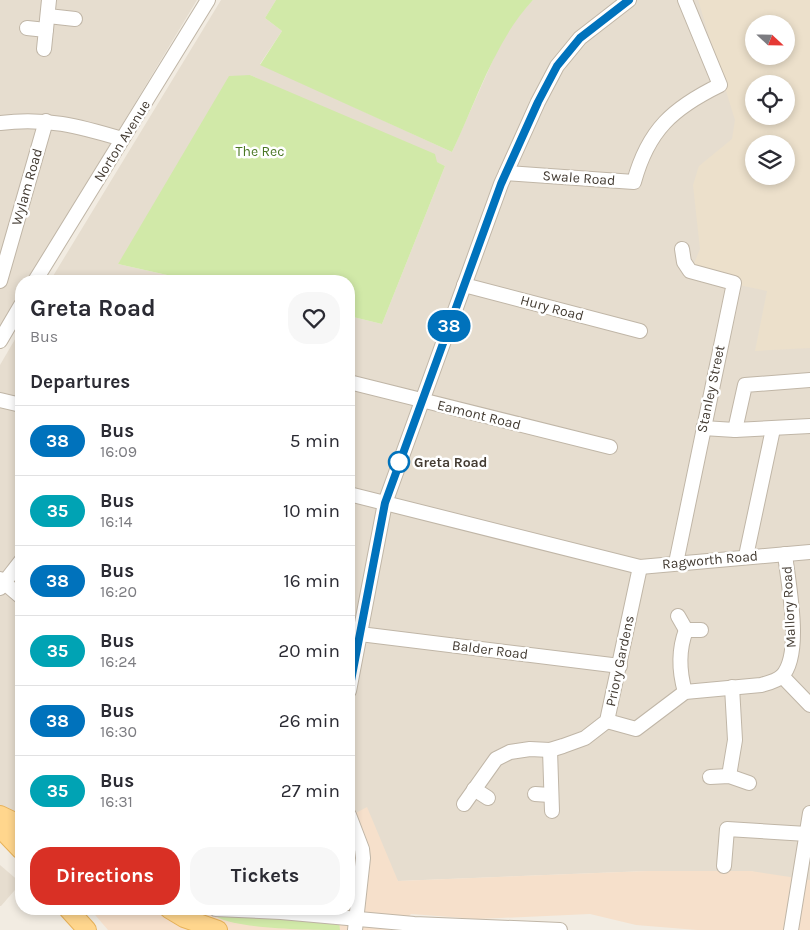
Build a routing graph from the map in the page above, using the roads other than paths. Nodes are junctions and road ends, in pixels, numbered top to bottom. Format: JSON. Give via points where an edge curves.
{"nodes":[{"id":1,"x":49,"y":0,"type":"edge"},
{"id":2,"x":208,"y":0,"type":"edge"},
{"id":3,"x":629,"y":0,"type":"edge"},
{"id":4,"x":685,"y":0,"type":"edge"},
{"id":5,"x":75,"y":19,"type":"dead end"},
{"id":6,"x":47,"y":23,"type":"junction"},
{"id":7,"x":27,"y":28,"type":"dead end"},
{"id":8,"x":44,"y":48,"type":"dead end"},
{"id":9,"x":46,"y":121,"type":"junction"},
{"id":10,"x":0,"y":123,"type":"edge"},
{"id":11,"x":122,"y":139,"type":"junction"},
{"id":12,"x":506,"y":173,"type":"junction"},
{"id":13,"x":682,"y":249,"type":"dead end"},
{"id":14,"x":39,"y":275,"type":"edge"},
{"id":15,"x":0,"y":282,"type":"edge"},
{"id":16,"x":464,"y":285,"type":"junction"},
{"id":17,"x":15,"y":315,"type":"edge"},
{"id":18,"x":640,"y":331,"type":"dead end"},
{"id":19,"x":0,"y":341,"type":"edge"},
{"id":20,"x":810,"y":380,"type":"edge"},
{"id":21,"x":355,"y":384,"type":"edge"},
{"id":22,"x":0,"y":400,"type":"edge"},
{"id":23,"x":422,"y":401,"type":"junction"},
{"id":24,"x":15,"y":404,"type":"edge"},
{"id":25,"x":810,"y":426,"type":"edge"},
{"id":26,"x":703,"y":428,"type":"junction"},
{"id":27,"x":773,"y":429,"type":"junction"},
{"id":28,"x":736,"y":430,"type":"junction"},
{"id":29,"x":610,"y":447,"type":"dead end"},
{"id":30,"x":355,"y":496,"type":"edge"},
{"id":31,"x":385,"y":503,"type":"junction"},
{"id":32,"x":810,"y":552,"type":"edge"},
{"id":33,"x":785,"y":554,"type":"junction"},
{"id":34,"x":746,"y":556,"type":"junction"},
{"id":35,"x":676,"y":563,"type":"junction"},
{"id":36,"x":640,"y":567,"type":"junction"},
{"id":37,"x":15,"y":568,"type":"edge"},
{"id":38,"x":1,"y":583,"type":"edge"},
{"id":39,"x":15,"y":593,"type":"edge"},
{"id":40,"x":678,"y":616,"type":"dead end"},
{"id":41,"x":686,"y":630,"type":"junction"},
{"id":42,"x":701,"y":630,"type":"dead end"},
{"id":43,"x":360,"y":634,"type":"junction"},
{"id":44,"x":355,"y":660,"type":"edge"},
{"id":45,"x":620,"y":666,"type":"junction"},
{"id":46,"x":782,"y":676,"type":"junction"},
{"id":47,"x":732,"y":687,"type":"junction"},
{"id":48,"x":685,"y":692,"type":"junction"},
{"id":49,"x":809,"y":702,"type":"edge"},
{"id":50,"x":607,"y":721,"type":"junction"},
{"id":51,"x":550,"y":750,"type":"junction"},
{"id":52,"x":710,"y":776,"type":"dead end"},
{"id":53,"x":729,"y":776,"type":"junction"},
{"id":54,"x":749,"y":783,"type":"dead end"},
{"id":55,"x":474,"y":789,"type":"junction"},
{"id":56,"x":534,"y":794,"type":"dead end"},
{"id":57,"x":550,"y":795,"type":"junction"},
{"id":58,"x":488,"y":798,"type":"dead end"},
{"id":59,"x":464,"y":804,"type":"dead end"},
{"id":60,"x":552,"y":812,"type":"dead end"},
{"id":61,"x":0,"y":815,"type":"edge"},
{"id":62,"x":810,"y":815,"type":"edge"},
{"id":63,"x":15,"y":822,"type":"edge"},
{"id":64,"x":0,"y":828,"type":"edge"},
{"id":65,"x":355,"y":831,"type":"edge"},
{"id":66,"x":807,"y":834,"type":"junction"},
{"id":67,"x":0,"y":842,"type":"edge"},
{"id":68,"x":15,"y":844,"type":"edge"},
{"id":69,"x":15,"y":856,"type":"edge"},
{"id":70,"x":724,"y":866,"type":"dead end"},
{"id":71,"x":73,"y":915,"type":"edge"},
{"id":72,"x":182,"y":915,"type":"edge"},
{"id":73,"x":210,"y":915,"type":"edge"},
{"id":74,"x":272,"y":915,"type":"edge"},
{"id":75,"x":356,"y":924,"type":"edge"},
{"id":76,"x":211,"y":928,"type":"edge"},
{"id":77,"x":87,"y":930,"type":"edge"},
{"id":78,"x":560,"y":930,"type":"edge"},
{"id":79,"x":791,"y":930,"type":"edge"}],
"edges":[{"from":1,"to":6,"type":"street"},
{"from":2,"to":11,"type":"street","name":"Norton Avenue"},
{"from":3,"to":12,"type":"street","via":[[580,38],[557,66]]},
{"from":4,"to":12,"type":"street","name":"Swale Road","via":[[720,85],[671,114],[650,139],[634,182]]},
{"from":5,"to":6,"type":"street"},
{"from":6,"to":7,"type":"street"},
{"from":6,"to":8,"type":"street"},
{"from":9,"to":10,"type":"street"},
{"from":9,"to":11,"type":"street","via":[[70,124]]},
{"from":9,"to":15,"type":"street","name":"Wylam Road"},
{"from":11,"to":14,"type":"street","name":"Norton Avenue"},
{"from":12,"to":16,"type":"street"},
{"from":13,"to":26,"type":"street","name":"Stanley Street","via":[[684,262],[690,271],[734,283]]},
{"from":16,"to":18,"type":"street","name":"Hury Road"},
{"from":16,"to":23,"type":"street"},
{"from":17,"to":19,"type":"street"},
{"from":20,"to":28,"type":"street","via":[[745,379]]},
{"from":21,"to":23,"type":"street","name":"Eamont Road"},
{"from":22,"to":24,"type":"street"},
{"from":23,"to":29,"type":"street","name":"Eamont Road"},
{"from":23,"to":31,"type":"street"},
{"from":25,"to":27,"type":"street"},
{"from":26,"to":28,"type":"street"},
{"from":26,"to":35,"type":"street","name":"Stanley Street"},
{"from":27,"to":28,"type":"street"},
{"from":27,"to":34,"type":"street"},
{"from":30,"to":31,"type":"street"},
{"from":31,"to":36,"type":"street"},
{"from":31,"to":43,"type":"street"},
{"from":32,"to":33,"type":"street","name":"Ragworth Road"},
{"from":33,"to":34,"type":"street","name":"Ragworth Road"},
{"from":33,"to":46,"type":"street","name":"Mallory Road","via":[[794,644],[790,662]]},
{"from":34,"to":35,"type":"street","name":"Ragworth Road"},
{"from":35,"to":36,"type":"street","name":"Ragworth Road"},
{"from":36,"to":45,"type":"street","name":"Priory Gardens"},
{"from":37,"to":38,"type":"street"},
{"from":38,"to":39,"type":"street"},
{"from":40,"to":41,"type":"street"},
{"from":41,"to":42,"type":"street"},
{"from":41,"to":48,"type":"street","via":[[680,671]]},
{"from":43,"to":44,"type":"street"},
{"from":43,"to":45,"type":"street","name":"Balder Road"},
{"from":45,"to":50,"type":"street","name":"Priory Gardens"},
{"from":46,"to":47,"type":"street","via":[[770,683]]},
{"from":46,"to":49,"type":"street"},
{"from":47,"to":48,"type":"street"},
{"from":47,"to":53,"type":"street","via":[[735,740]]},
{"from":48,"to":50,"type":"street","via":[[636,729]]},
{"from":50,"to":51,"type":"street","name":"Priory Gardens","via":[[585,738]]},
{"from":51,"to":55,"type":"street","name":"Priory Gardens","via":[[510,752],[496,759]]},
{"from":51,"to":57,"type":"street"},
{"from":52,"to":53,"type":"street"},
{"from":53,"to":54,"type":"street"},
{"from":55,"to":58,"type":"street"},
{"from":55,"to":59,"type":"street","name":"Priory Gardens"},
{"from":56,"to":57,"type":"street"},
{"from":57,"to":60,"type":"street"},
{"from":61,"to":63,"type":"main road"},
{"from":62,"to":66,"type":"street"},
{"from":64,"to":68,"type":"main road"},
{"from":65,"to":75,"type":"street","via":[[363,858]]},
{"from":66,"to":70,"type":"street","via":[[727,829]]},
{"from":66,"to":79,"type":"street"},
{"from":67,"to":69,"type":"main road"},
{"from":71,"to":77,"type":"main road"},
{"from":72,"to":76,"type":"main road"},
{"from":73,"to":76,"type":"street"},
{"from":74,"to":75,"type":"street"},
{"from":75,"to":78,"type":"street"}]}
